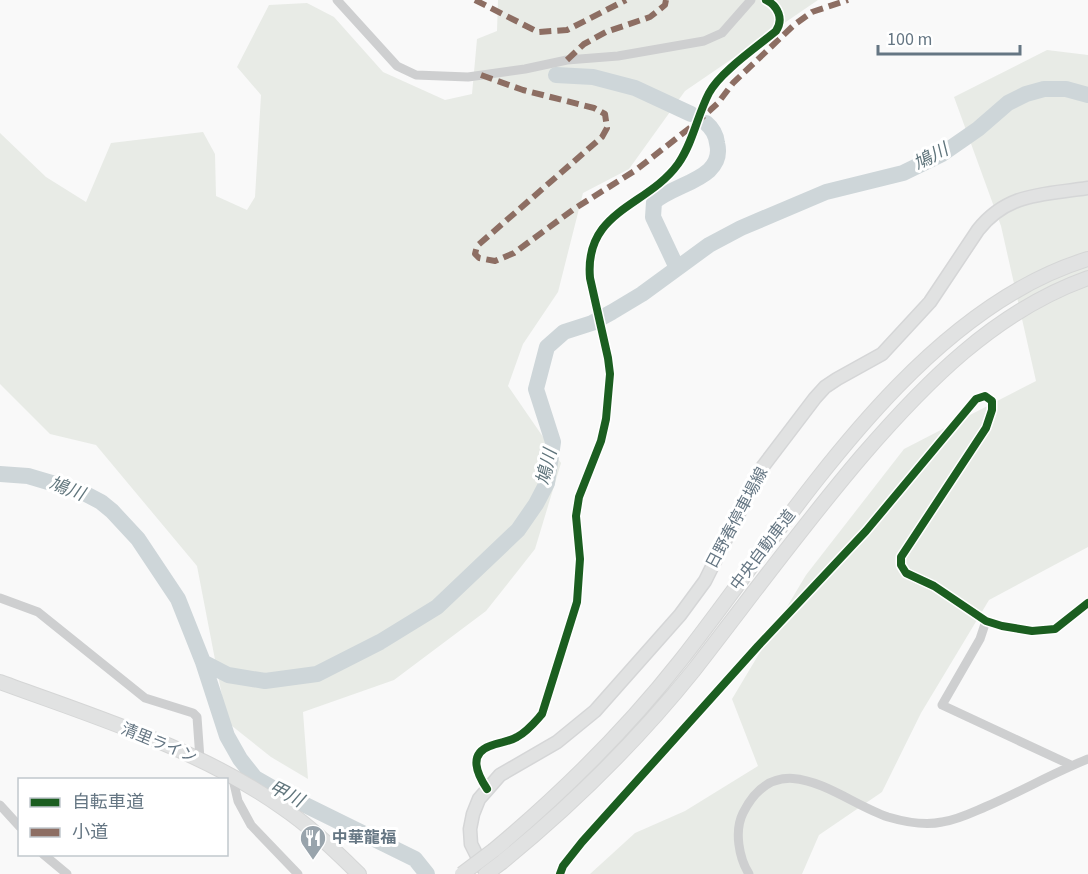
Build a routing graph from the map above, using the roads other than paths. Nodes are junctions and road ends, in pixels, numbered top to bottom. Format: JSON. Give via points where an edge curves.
{"nodes":[{"id":1,"x":338,"y":0,"type":"edge"},
{"id":2,"x":751,"y":0,"type":"edge"},
{"id":3,"x":766,"y":0,"type":"edge"},
{"id":4,"x":1088,"y":188,"type":"edge"},
{"id":5,"x":1088,"y":259,"type":"edge"},
{"id":6,"x":1088,"y":278,"type":"edge"},
{"id":7,"x":0,"y":598,"type":"edge"},
{"id":8,"x":1088,"y":603,"type":"edge"},
{"id":9,"x":986,"y":621,"type":"junction"},
{"id":10,"x":0,"y":682,"type":"edge"},
{"id":11,"x":200,"y":759,"type":"junction"},
{"id":12,"x":1088,"y":759,"type":"edge"},
{"id":13,"x":1071,"y":765,"type":"junction"},
{"id":14,"x":232,"y":776,"type":"junction"},
{"id":15,"x":487,"y":789,"type":"junction"},
{"id":16,"x":0,"y":805,"type":"edge"},
{"id":17,"x":18,"y":825,"type":"edge"},
{"id":18,"x":44,"y":856,"type":"edge"},
{"id":19,"x":66,"y":874,"type":"edge"},
{"id":20,"x":298,"y":874,"type":"edge"},
{"id":21,"x":359,"y":874,"type":"edge"},
{"id":22,"x":462,"y":874,"type":"edge"},
{"id":23,"x":486,"y":874,"type":"edge"},
{"id":24,"x":560,"y":874,"type":"edge"},
{"id":25,"x":749,"y":874,"type":"edge"}],
"edges":[{"from":1,"to":2,"type":"street","via":[[397,66],[416,75],[468,77],[705,41],[722,33]]},
{"from":3,"to":15,"type":"street","via":[[779,13],[776,31],[722,76],[710,91],[688,150],[676,167],[607,222],[591,255],[589,268],[610,374],[602,441],[579,497],[576,516],[580,560],[577,602],[542,714],[530,729],[487,746],[477,756],[478,776]]},
{"from":4,"to":15,"type":"main road","name":"日野春停車場線","via":[[1026,197],[1011,202],[986,220],[930,302],[882,354],[837,379],[814,398],[761,469],[705,580],[680,615],[579,726],[500,775]]},
{"from":5,"to":22,"type":"highway","name":"中央自動車道","bridge":true,"via":[[1006,296],[925,360],[797,504],[681,661],[641,708],[557,795]]},
{"from":6,"to":23,"type":"highway","name":"中央自動車道","bridge":true,"via":[[1014,314],[939,373],[814,512],[654,719],[568,806]]},
{"from":7,"to":11,"type":"street","via":[[38,612],[146,698],[193,713],[197,717]]},
{"from":8,"to":9,"type":"street","via":[[1055,629],[1032,631]]},
{"from":9,"to":13,"type":"street","via":[[980,639],[942,705]]},
{"from":9,"to":24,"type":"street","via":[[934,586],[906,573],[901,565],[901,557],[986,428],[992,401],[985,396],[976,399],[866,531],[627,791]]},
{"from":10,"to":11,"type":"highway","name":"清里ライン"},
{"from":11,"to":14,"type":"highway","name":"清里ライン"},
{"from":12,"to":13,"type":"street"},
{"from":13,"to":25,"type":"street","via":[[1008,797],[942,822],[916,823],[887,816],[800,779],[771,783],[750,799],[741,817],[738,839]]},
{"from":14,"to":20,"type":"street","via":[[238,801],[251,825]]},
{"from":14,"to":21,"type":"highway","name":"清里ライン","via":[[291,814]]},
{"from":15,"to":23,"type":"main road","name":"日野春停車場線","via":[[479,799],[470,829],[471,844]]},
{"from":16,"to":17,"type":"street"},
{"from":18,"to":19,"type":"street"}]}
